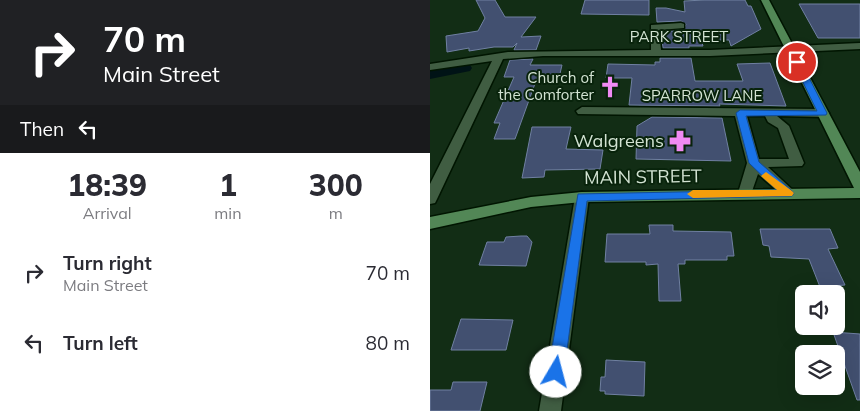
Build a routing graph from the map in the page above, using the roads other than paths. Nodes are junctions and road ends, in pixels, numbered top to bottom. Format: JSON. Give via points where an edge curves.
{"nodes":[{"id":1,"x":765,"y":0,"type":"edge"},
{"id":2,"x":682,"y":26,"type":"dead end"},
{"id":3,"x":860,"y":46,"type":"edge"},
{"id":4,"x":791,"y":49,"type":"junction"},
{"id":5,"x":656,"y":53,"type":"junction"},
{"id":6,"x":499,"y":56,"type":"junction"},
{"id":7,"x":430,"y":67,"type":"edge"},
{"id":8,"x":582,"y":111,"type":"dead end"},
{"id":9,"x":740,"y":113,"type":"junction"},
{"id":10,"x":770,"y":113,"type":"junction"},
{"id":11,"x":823,"y":113,"type":"junction"},
{"id":12,"x":754,"y":163,"type":"junction"},
{"id":13,"x":860,"y":186,"type":"edge"},
{"id":14,"x":745,"y":193,"type":"junction"},
{"id":15,"x":788,"y":193,"type":"junction"},
{"id":16,"x":860,"y":193,"type":"edge"},
{"id":17,"x":582,"y":197,"type":"junction"},
{"id":18,"x":430,"y":199,"type":"edge"},
{"id":19,"x":430,"y":223,"type":"edge"},
{"id":20,"x":550,"y":411,"type":"edge"}],
"edges":[{"from":1,"to":4,"type":"main road"},
{"from":2,"to":5,"type":"street","via":[[654,26]]},
{"from":3,"to":4,"type":"street","name":"PARK STREET"},
{"from":4,"to":5,"type":"street","name":"PARK STREET"},
{"from":4,"to":11,"type":"main road"},
{"from":5,"to":6,"type":"street","name":"PARK STREET"},
{"from":6,"to":7,"type":"street","name":"PARK STREET"},
{"from":6,"to":18,"type":"street"},
{"from":8,"to":9,"type":"street","name":"SPARROW LANE"},
{"from":9,"to":10,"type":"street","name":"SPARROW LANE"},
{"from":9,"to":12,"type":"street"},
{"from":10,"to":11,"type":"street","name":"SPARROW LANE"},
{"from":10,"to":12,"type":"street","via":[[772,120],[783,126],[797,163]]},
{"from":11,"to":13,"type":"main road"},
{"from":12,"to":14,"type":"street"},
{"from":12,"to":15,"type":"street"},
{"from":14,"to":15,"type":"main road","name":"MAIN STREET"},
{"from":14,"to":17,"type":"main road","name":"MAIN STREET"},
{"from":15,"to":16,"type":"main road","name":"MAIN STREET"},
{"from":17,"to":19,"type":"main road","name":"MAIN STREET","via":[[531,202]]},
{"from":17,"to":20,"type":"street"}]}
